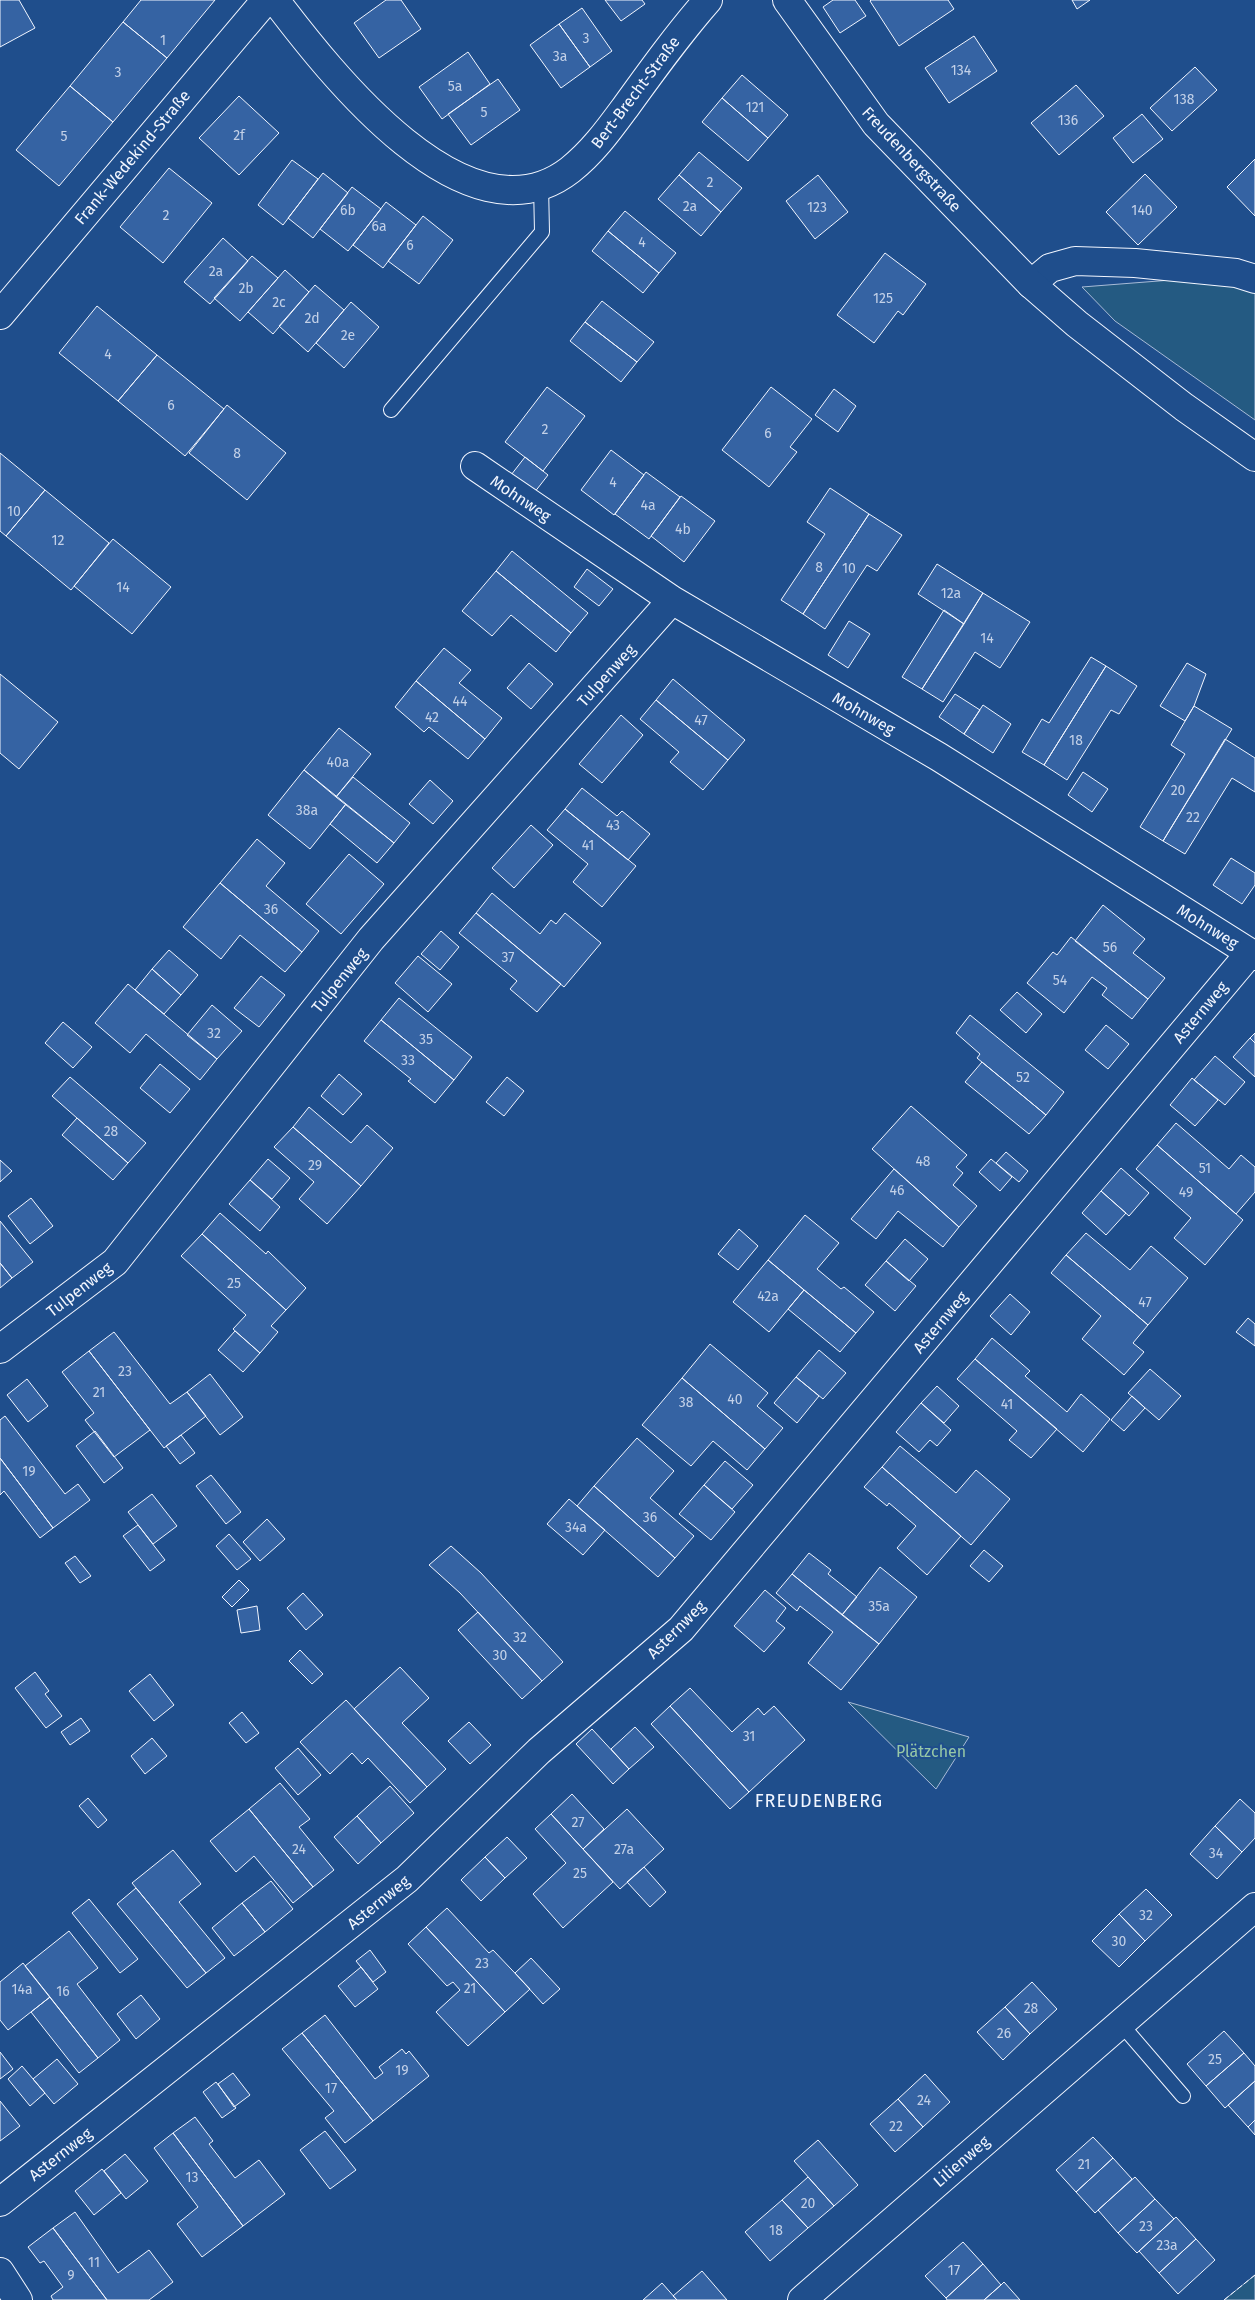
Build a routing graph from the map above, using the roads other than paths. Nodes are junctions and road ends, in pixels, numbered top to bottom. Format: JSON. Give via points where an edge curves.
{"nodes":[{"id":1,"x":266,"y":0,"type":"edge"},
{"id":2,"x":275,"y":0,"type":"edge"},
{"id":3,"x":708,"y":0,"type":"edge"},
{"id":4,"x":787,"y":0,"type":"edge"},
{"id":5,"x":541,"y":185,"type":"junction"},
{"id":6,"x":1255,"y":279,"type":"edge"},
{"id":7,"x":1031,"y":284,"type":"junction"},
{"id":8,"x":0,"y":315,"type":"edge"},
{"id":9,"x":391,"y":410,"type":"dead end"},
{"id":10,"x":1255,"y":457,"type":"edge"},
{"id":11,"x":475,"y":466,"type":"dead end"},
{"id":12,"x":672,"y":600,"type":"junction"},
{"id":13,"x":1253,"y":955,"type":"edge"},
{"id":14,"x":0,"y":1349,"type":"edge"},
{"id":15,"x":1255,"y":1907,"type":"edge"},
{"id":16,"x":1121,"y":2024,"type":"junction"},
{"id":17,"x":1183,"y":2096,"type":"dead end"},
{"id":18,"x":0,"y":2202,"type":"edge"},
{"id":19,"x":0,"y":2272,"type":"edge"},
{"id":20,"x":18,"y":2300,"type":"edge"},
{"id":21,"x":802,"y":2300,"type":"edge"}],
"edges":[{"from":1,"to":8,"type":"street","name":"Frank-Wedekind-Straße"},
{"from":2,"to":5,"type":"street","name":"Bert-Brecht-Straße","via":[[318,57],[388,128],[435,165],[488,188],[519,190]]},
{"from":3,"to":5,"type":"street","name":"Bert-Brecht-Straße","via":[[597,145],[569,171]]},
{"from":4,"to":7,"type":"street","name":"Freudenbergstraße","via":[[876,124]]},
{"from":5,"to":9,"type":"lane","via":[[542,232]]},
{"from":6,"to":7,"type":"street","via":[[1236,273],[1135,262],[1075,261],[1050,268]]},
{"from":7,"to":10,"type":"street","name":"Freudenbergstraße","via":[[1184,407]]},
{"from":11,"to":12,"type":"street","name":"Mohnweg"},
{"from":12,"to":13,"type":"street","name":"Mohnweg","via":[[940,757]]},
{"from":12,"to":14,"type":"street","name":"Tulpenweg","via":[[372,939],[114,1262]]},
{"from":13,"to":18,"type":"street","name":"Asternweg","via":[[682,1629],[539,1751],[407,1879]]},
{"from":15,"to":16,"type":"street","name":"Lilienweg"},
{"from":16,"to":17,"type":"lane"},
{"from":16,"to":21,"type":"street","name":"Lilienweg"},
{"from":19,"to":20,"type":"street"}]}
